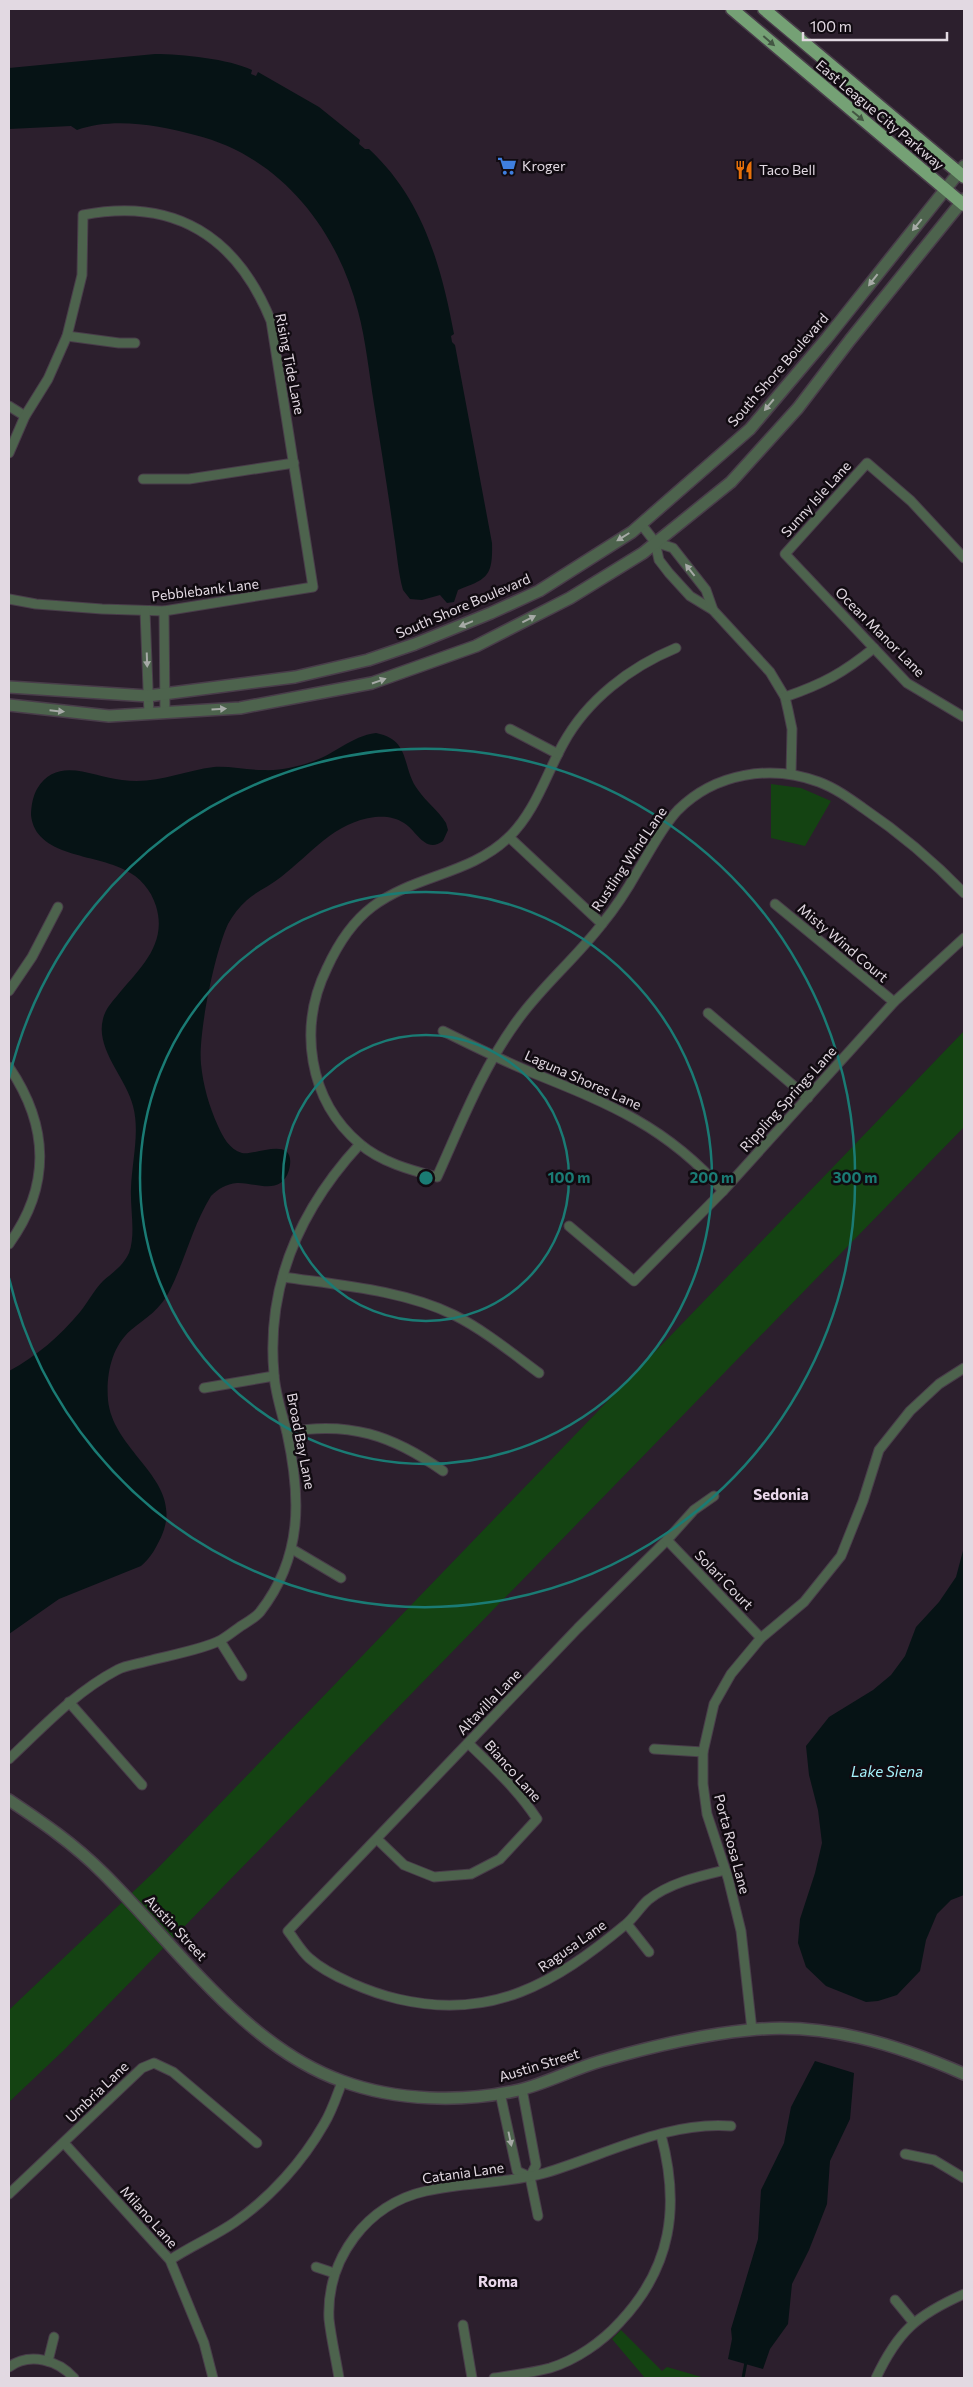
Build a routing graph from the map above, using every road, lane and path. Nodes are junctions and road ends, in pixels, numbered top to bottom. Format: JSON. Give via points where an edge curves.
{"nodes":[{"id":1,"x":732,"y":9,"type":"edge"},
{"id":2,"x":764,"y":9,"type":"edge"},
{"id":3,"x":962,"y":172,"type":"edge"},
{"id":4,"x":945,"y":190,"type":"junction"},
{"id":5,"x":963,"y":202,"type":"edge"},
{"id":6,"x":836,"y":327,"type":"junction"},
{"id":7,"x":67,"y":336,"type":"junction"},
{"id":8,"x":850,"y":340,"type":"junction"},
{"id":9,"x":135,"y":343,"type":"dead end"},
{"id":10,"x":9,"y":406,"type":"edge"},
{"id":11,"x":25,"y":416,"type":"junction"},
{"id":12,"x":9,"y":453,"type":"edge"},
{"id":13,"x":294,"y":463,"type":"junction"},
{"id":14,"x":144,"y":479,"type":"dead end"},
{"id":15,"x":641,"y":524,"type":"junction"},
{"id":16,"x":655,"y":542,"type":"junction"},
{"id":17,"x":785,"y":554,"type":"joint"},
{"id":18,"x":964,"y":558,"type":"edge"},
{"id":19,"x":313,"y":587,"type":"joint"},
{"id":20,"x":9,"y":599,"type":"edge"},
{"id":21,"x":713,"y":610,"type":"junction"},
{"id":22,"x":145,"y":611,"type":"junction"},
{"id":23,"x":164,"y":611,"type":"junction"},
{"id":24,"x":676,"y":648,"type":"dead end"},
{"id":25,"x":874,"y":648,"type":"junction"},
{"id":26,"x":10,"y":687,"type":"edge"},
{"id":27,"x":165,"y":694,"type":"junction"},
{"id":28,"x":148,"y":696,"type":"junction"},
{"id":29,"x":785,"y":697,"type":"junction"},
{"id":30,"x":9,"y":704,"type":"edge"},
{"id":31,"x":165,"y":713,"type":"junction"},
{"id":32,"x":149,"y":714,"type":"junction"},
{"id":33,"x":964,"y":717,"type":"edge"},
{"id":34,"x":510,"y":729,"type":"dead end"},
{"id":35,"x":558,"y":754,"type":"junction"},
{"id":36,"x":791,"y":774,"type":"junction"},
{"id":37,"x":509,"y":837,"type":"junction"},
{"id":38,"x":964,"y":893,"type":"edge"},
{"id":39,"x":775,"y":904,"type":"dead end"},
{"id":40,"x":58,"y":907,"type":"dead end"},
{"id":41,"x":602,"y":924,"type":"junction"},
{"id":42,"x":964,"y":938,"type":"edge"},
{"id":43,"x":9,"y":991,"type":"edge"},
{"id":44,"x":894,"y":1002,"type":"junction"},
{"id":45,"x":708,"y":1012,"type":"dead end"},
{"id":46,"x":443,"y":1031,"type":"dead end"},
{"id":47,"x":494,"y":1056,"type":"junction"},
{"id":48,"x":9,"y":1067,"type":"edge"},
{"id":49,"x":808,"y":1098,"type":"junction"},
{"id":50,"x":360,"y":1144,"type":"junction"},
{"id":51,"x":723,"y":1191,"type":"junction"},
{"id":52,"x":569,"y":1226,"type":"dead end"},
{"id":53,"x":9,"y":1244,"type":"edge"},
{"id":54,"x":283,"y":1277,"type":"junction"},
{"id":55,"x":964,"y":1368,"type":"edge"},
{"id":56,"x":539,"y":1373,"type":"dead end"},
{"id":57,"x":274,"y":1376,"type":"junction"},
{"id":58,"x":204,"y":1388,"type":"dead end"},
{"id":59,"x":287,"y":1432,"type":"junction"},
{"id":60,"x":443,"y":1471,"type":"dead end"},
{"id":61,"x":714,"y":1496,"type":"dead end"},
{"id":62,"x":667,"y":1540,"type":"junction"},
{"id":63,"x":292,"y":1549,"type":"junction"},
{"id":64,"x":341,"y":1578,"type":"dead end"},
{"id":65,"x":761,"y":1638,"type":"junction"},
{"id":66,"x":220,"y":1641,"type":"junction"},
{"id":67,"x":242,"y":1676,"type":"dead end"},
{"id":68,"x":70,"y":1702,"type":"junction"},
{"id":69,"x":468,"y":1743,"type":"junction"},
{"id":70,"x":654,"y":1749,"type":"dead end"},
{"id":71,"x":703,"y":1752,"type":"junction"},
{"id":72,"x":9,"y":1759,"type":"edge"},
{"id":73,"x":142,"y":1785,"type":"dead end"},
{"id":74,"x":9,"y":1800,"type":"edge"},
{"id":75,"x":377,"y":1839,"type":"junction"},
{"id":76,"x":726,"y":1870,"type":"junction"},
{"id":77,"x":627,"y":1924,"type":"junction"},
{"id":78,"x":288,"y":1931,"type":"joint"},
{"id":79,"x":649,"y":1952,"type":"dead end"},
{"id":80,"x":752,"y":2030,"type":"junction"},
{"id":81,"x":964,"y":2074,"type":"edge"},
{"id":82,"x":342,"y":2082,"type":"junction"},
{"id":83,"x":522,"y":2089,"type":"junction"},
{"id":84,"x":500,"y":2094,"type":"junction"},
{"id":85,"x":731,"y":2126,"type":"dead end"},
{"id":86,"x":661,"y":2135,"type":"junction"},
{"id":87,"x":64,"y":2143,"type":"junction"},
{"id":88,"x":257,"y":2143,"type":"dead end"},
{"id":89,"x":905,"y":2154,"type":"dead end"},
{"id":90,"x":530,"y":2177,"type":"junction"},
{"id":91,"x":964,"y":2178,"type":"edge"},
{"id":92,"x":9,"y":2194,"type":"edge"},
{"id":93,"x":538,"y":2216,"type":"dead end"},
{"id":94,"x":170,"y":2260,"type":"junction"},
{"id":95,"x":316,"y":2267,"type":"dead end"},
{"id":96,"x":334,"y":2273,"type":"junction"},
{"id":97,"x":964,"y":2294,"type":"edge"},
{"id":98,"x":895,"y":2300,"type":"dead end"},
{"id":99,"x":913,"y":2322,"type":"junction"},
{"id":100,"x":463,"y":2325,"type":"dead end"},
{"id":101,"x":54,"y":2337,"type":"dead end"},
{"id":102,"x":48,"y":2361,"type":"junction"},
{"id":103,"x":9,"y":2367,"type":"edge"},
{"id":104,"x":74,"y":2378,"type":"edge"},
{"id":105,"x":213,"y":2378,"type":"edge"},
{"id":106,"x":340,"y":2378,"type":"edge"},
{"id":107,"x":472,"y":2378,"type":"edge"},
{"id":108,"x":494,"y":2378,"type":"edge"},
{"id":109,"x":876,"y":2378,"type":"edge"}],
"edges":[{"from":1,"to":4,"type":"main road","name":"East League City Parkway","one_way":true},
{"from":2,"to":3,"type":"main road","name":"East League City Parkway"},
{"from":3,"to":4,"type":"street","name":"South Shore Boulevard"},
{"from":4,"to":5,"type":"main road","name":"East League City Parkway"},
{"from":4,"to":6,"type":"street","name":"South Shore Boulevard","one_way":true},
{"from":5,"to":8,"type":"street"},
{"from":6,"to":8,"type":"street"},
{"from":6,"to":15,"type":"street","name":"South Shore Boulevard","one_way":true,"via":[[750,429]]},
{"from":7,"to":9,"type":"street","via":[[119,344]]},
{"from":7,"to":11,"type":"street","via":[[48,379]]},
{"from":7,"to":13,"type":"street","name":"Rising Tide Lane","via":[[82,275],[83,215],[126,210],[164,216],[207,234],[235,259],[261,295],[271,321]]},
{"from":8,"to":16,"type":"street","via":[[798,408],[731,482]]},
{"from":10,"to":11,"type":"street"},
{"from":11,"to":12,"type":"street"},
{"from":13,"to":14,"type":"street","via":[[188,480]]},
{"from":13,"to":19,"type":"street","name":"Rising Tide Lane"},
{"from":15,"to":16,"type":"street"},
{"from":15,"to":27,"type":"street","name":"South Shore Boulevard","one_way":true,"via":[[539,591],[415,644],[368,660],[295,677]]},
{"from":16,"to":21,"type":"street","via":[[659,560],[669,573],[690,596]]},
{"from":21,"to":16,"type":"street","one_way":true,"via":[[706,590],[673,548]]},
{"from":31,"to":16,"type":"street","one_way":true,"via":[[240,708],[372,683],[476,646],[570,598],[643,553]]},
{"from":17,"to":18,"type":"street","name":"Sunny Isle Lane","via":[[867,463],[911,501]]},
{"from":17,"to":25,"type":"street","name":"Ocean Manor Lane"},
{"from":19,"to":23,"type":"street","name":"Pebblebank Lane"},
{"from":20,"to":22,"type":"street","name":"Pebblebank Lane","via":[[45,605]]},
{"from":21,"to":29,"type":"street","via":[[757,655]]},
{"from":22,"to":23,"type":"street","name":"Pebblebank Lane"},
{"from":22,"to":28,"type":"street","one_way":true},
{"from":23,"to":27,"type":"street"},
{"from":24,"to":35,"type":"street","via":[[655,656],[600,695],[574,726]]},
{"from":25,"to":29,"type":"street","via":[[839,675]]},
{"from":25,"to":33,"type":"street","name":"Ocean Manor Lane","via":[[906,683]]},
{"from":26,"to":28,"type":"street","name":"South Shore Boulevard"},
{"from":26,"to":30,"type":"street"},
{"from":27,"to":28,"type":"street","name":"South Shore Boulevard"},
{"from":27,"to":31,"type":"street"},
{"from":28,"to":32,"type":"street"},
{"from":29,"to":36,"type":"street","via":[[792,729]]},
{"from":30,"to":32,"type":"street","one_way":true,"via":[[109,716]]},
{"from":31,"to":32,"type":"street"},
{"from":34,"to":35,"type":"street"},
{"from":35,"to":37,"type":"street","via":[[531,808]]},
{"from":36,"to":38,"type":"street","name":"Rustling Wind Lane","via":[[820,782],[860,806],[938,866]]},
{"from":36,"to":41,"type":"street","name":"Rustling Wind Lane","via":[[758,773],[736,777],[717,783],[685,804],[651,847]]},
{"from":37,"to":41,"type":"street"},
{"from":37,"to":50,"type":"street","via":[[476,862],[408,887],[374,906],[347,931],[318,986],[310,1027],[314,1069],[333,1115]]},
{"from":39,"to":44,"type":"street","name":"Misty Wind Court"},
{"from":40,"to":43,"type":"street","via":[[32,957]]},
{"from":41,"to":47,"type":"street","name":"Rustling Wind Lane","via":[[536,997]]},
{"from":42,"to":44,"type":"street","name":"Rippling Springs Lane"},
{"from":44,"to":49,"type":"street","name":"Rippling Springs Lane"},
{"from":45,"to":49,"type":"street"},
{"from":46,"to":47,"type":"street","name":"Laguna Shores Lane"},
{"from":47,"to":50,"type":"street","name":"Rustling Wind Lane","via":[[437,1177],[408,1170]]},
{"from":47,"to":51,"type":"street","name":"Laguna Shores Lane","via":[[640,1120],[681,1149]]},
{"from":48,"to":53,"type":"street","via":[[33,1109],[40,1161],[38,1186],[30,1209]]},
{"from":49,"to":51,"type":"street","name":"Rippling Springs Lane"},
{"from":50,"to":54,"type":"street","name":"Broad Bay Lane","via":[[310,1210],[294,1243]]},
{"from":51,"to":52,"type":"street","name":"Rippling Springs Lane","via":[[634,1281]]},
{"from":54,"to":56,"type":"street","via":[[371,1291],[411,1300],[453,1315],[505,1347]]},
{"from":54,"to":57,"type":"street","name":"Broad Bay Lane","via":[[274,1328]]},
{"from":55,"to":65,"type":"street","name":"Porta Rosa Lane","via":[[939,1384],[910,1411],[879,1450],[841,1556],[804,1602]]},
{"from":57,"to":58,"type":"street"},
{"from":57,"to":59,"type":"street","name":"Broad Bay Lane"},
{"from":59,"to":60,"type":"street","via":[[343,1428],[368,1433],[396,1442]]},
{"from":59,"to":63,"type":"street","name":"Broad Bay Lane","via":[[298,1499]]},
{"from":61,"to":62,"type":"street","name":"Altavilla Lane","via":[[694,1510]]},
{"from":62,"to":65,"type":"street","name":"Solari Court"},
{"from":62,"to":69,"type":"street","name":"Altavilla Lane"},
{"from":63,"to":64,"type":"street"},
{"from":63,"to":66,"type":"street","name":"Broad Bay Lane","via":[[276,1587],[259,1614]]},
{"from":65,"to":71,"type":"street","name":"Porta Rosa Lane","via":[[731,1674],[714,1704]]},
{"from":66,"to":67,"type":"street"},
{"from":66,"to":68,"type":"street","name":"Broad Bay Lane","via":[[118,1669]]},
{"from":68,"to":72,"type":"street","name":"Broad Bay Lane"},
{"from":68,"to":73,"type":"street"},
{"from":69,"to":75,"type":"street","name":"Altavilla Lane"},
{"from":69,"to":75,"type":"street","name":"Bianco Lane","via":[[525,1801],[537,1819],[500,1859],[471,1874],[434,1877],[404,1865]]},
{"from":70,"to":71,"type":"street"},
{"from":71,"to":76,"type":"street","name":"Porta Rosa Lane","via":[[703,1784],[708,1814]]},
{"from":74,"to":82,"type":"street","name":"Austin Street","via":[[83,1854],[247,2023],[277,2046]]},
{"from":75,"to":78,"type":"street","name":"Altavilla Lane"},
{"from":76,"to":77,"type":"street","name":"Ragusa Lane","via":[[672,1887],[648,1900]]},
{"from":76,"to":80,"type":"street","name":"Porta Rosa Lane","via":[[741,1931]]},
{"from":77,"to":78,"type":"street","name":"Ragusa Lane","via":[[569,1968],[539,1986],[477,2005],[445,2006],[384,1996],[357,1985],[309,1958]]},
{"from":77,"to":79,"type":"street","name":"Ragusa Lane"},
{"from":80,"to":81,"type":"street","name":"Austin Street","via":[[805,2028],[856,2035],[928,2058]]},
{"from":80,"to":83,"type":"street","name":"Austin Street","via":[[716,2034],[599,2061]]},
{"from":82,"to":84,"type":"street","name":"Austin Street","via":[[430,2098]]},
{"from":82,"to":94,"type":"street","via":[[325,2123],[298,2162],[272,2190],[235,2222]]},
{"from":83,"to":84,"type":"street","name":"Austin Street"},
{"from":83,"to":90,"type":"street","via":[[536,2165]]},
{"from":84,"to":90,"type":"street","one_way":true,"via":[[517,2171]]},
{"from":85,"to":86,"type":"street","name":"Catania Lane","via":[[691,2127]]},
{"from":86,"to":90,"type":"street","name":"Catania Lane"},
{"from":86,"to":108,"type":"street","via":[[668,2159],[671,2212],[661,2258],[638,2304],[607,2335],[578,2355],[550,2368]]},
{"from":87,"to":88,"type":"street","name":"Umbria Lane","via":[[142,2068],[154,2063],[173,2072]]},
{"from":87,"to":92,"type":"street","name":"Umbria Lane"},
{"from":87,"to":94,"type":"street","name":"Milano Lane"},
{"from":89,"to":91,"type":"street","via":[[934,2160]]},
{"from":90,"to":93,"type":"street"},
{"from":90,"to":96,"type":"street","name":"Catania Lane","via":[[439,2188],[398,2200],[370,2218],[338,2261]]},
{"from":94,"to":105,"type":"street","name":"Milano Lane","via":[[204,2343]]},
{"from":95,"to":96,"type":"street"},
{"from":96,"to":106,"type":"street","name":"Catania Lane","via":[[330,2318]]},
{"from":97,"to":99,"type":"street","via":[[936,2306]]},
{"from":98,"to":99,"type":"street"},
{"from":99,"to":109,"type":"street","via":[[900,2336]]},
{"from":100,"to":107,"type":"street"},
{"from":101,"to":102,"type":"street"},
{"from":102,"to":103,"type":"street","via":[[23,2361]]},
{"from":102,"to":104,"type":"street","via":[[58,2364]]}]}
